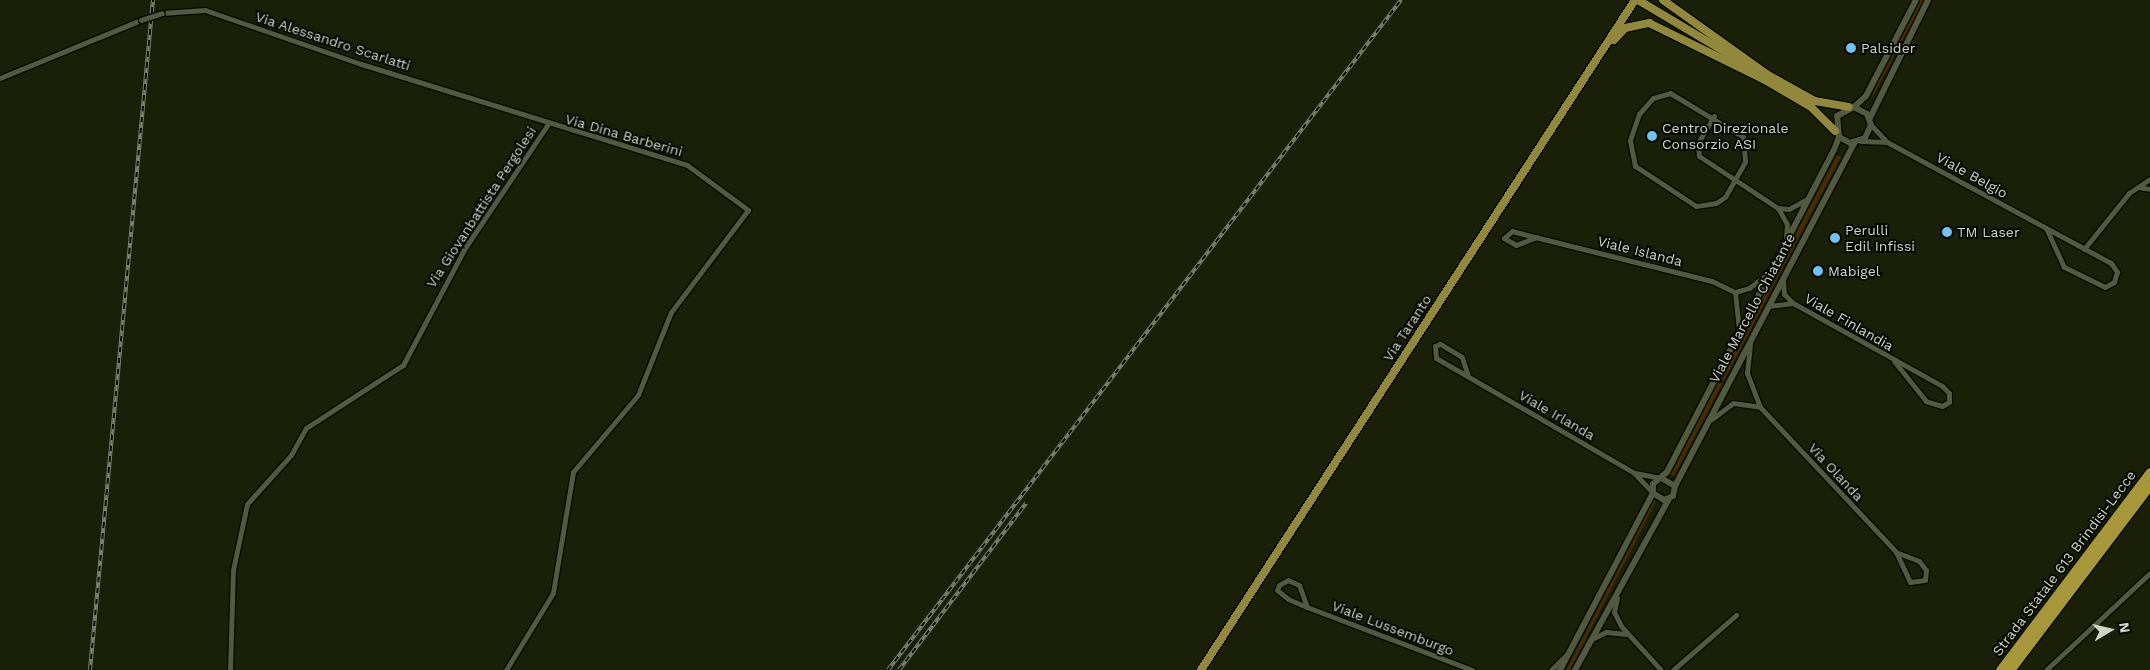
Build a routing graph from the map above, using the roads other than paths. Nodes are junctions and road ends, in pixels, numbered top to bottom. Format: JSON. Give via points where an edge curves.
{"nodes":[{"id":1,"x":1637,"y":0,"type":"edge"},
{"id":2,"x":1663,"y":0,"type":"edge"},
{"id":3,"x":1916,"y":0,"type":"edge"},
{"id":4,"x":1928,"y":0,"type":"edge"},
{"id":5,"x":1590,"y":69,"type":"junction"},
{"id":6,"x":0,"y":78,"type":"edge"},
{"id":7,"x":1767,"y":78,"type":"junction"},
{"id":8,"x":1851,"y":107,"type":"junction"},
{"id":9,"x":1714,"y":116,"type":"junction"},
{"id":10,"x":1870,"y":122,"type":"junction"},
{"id":11,"x":548,"y":124,"type":"junction"},
{"id":12,"x":1837,"y":134,"type":"junction"},
{"id":13,"x":1857,"y":142,"type":"junction"},
{"id":14,"x":1887,"y":142,"type":"junction"},
{"id":15,"x":2150,"y":179,"type":"edge"},
{"id":16,"x":1734,"y":181,"type":"junction"},
{"id":17,"x":2138,"y":187,"type":"junction"},
{"id":18,"x":2150,"y":189,"type":"edge"},
{"id":19,"x":1810,"y":196,"type":"junction"},
{"id":20,"x":1778,"y":208,"type":"junction"},
{"id":21,"x":2046,"y":228,"type":"junction"},
{"id":22,"x":1537,"y":237,"type":"junction"},
{"id":23,"x":1785,"y":244,"type":"junction"},
{"id":24,"x":2084,"y":249,"type":"junction"},
{"id":25,"x":1772,"y":269,"type":"junction"},
{"id":26,"x":1783,"y":276,"type":"junction"},
{"id":27,"x":1735,"y":292,"type":"junction"},
{"id":28,"x":1793,"y":303,"type":"junction"},
{"id":29,"x":1767,"y":307,"type":"junction"},
{"id":30,"x":1739,"y":332,"type":"junction"},
{"id":31,"x":1752,"y":336,"type":"junction"},
{"id":32,"x":1894,"y":361,"type":"junction"},
{"id":33,"x":1468,"y":376,"type":"junction"},
{"id":34,"x":1760,"y":407,"type":"junction"},
{"id":35,"x":1705,"y":424,"type":"junction"},
{"id":36,"x":2150,"y":472,"type":"edge"},
{"id":37,"x":1634,"y":473,"type":"junction"},
{"id":38,"x":1661,"y":478,"type":"junction"},
{"id":39,"x":2150,"y":485,"type":"edge"},
{"id":40,"x":1675,"y":486,"type":"junction"},
{"id":41,"x":1653,"y":494,"type":"junction"},
{"id":42,"x":1669,"y":499,"type":"junction"},
{"id":43,"x":1896,"y":552,"type":"junction"},
{"id":44,"x":2150,"y":573,"type":"edge"},
{"id":45,"x":1620,"y":585,"type":"junction"},
{"id":46,"x":1307,"y":607,"type":"junction"},
{"id":47,"x":1736,"y":615,"type":"dead end"},
{"id":48,"x":1627,"y":634,"type":"junction"},
{"id":49,"x":1590,"y":641,"type":"junction"},
{"id":50,"x":1571,"y":649,"type":"junction"},
{"id":51,"x":230,"y":670,"type":"edge"},
{"id":52,"x":506,"y":670,"type":"edge"},
{"id":53,"x":1200,"y":670,"type":"edge"},
{"id":54,"x":1472,"y":670,"type":"edge"},
{"id":55,"x":1551,"y":670,"type":"edge"},
{"id":56,"x":1560,"y":670,"type":"edge"},
{"id":57,"x":1575,"y":670,"type":"edge"},
{"id":58,"x":1661,"y":670,"type":"edge"},
{"id":59,"x":1673,"y":670,"type":"edge"},
{"id":60,"x":2000,"y":670,"type":"edge"},
{"id":61,"x":2010,"y":670,"type":"edge"},
{"id":62,"x":2046,"y":670,"type":"edge"}],
"edges":[{"from":1,"to":5,"type":"main road","name":"Via Taranto"},
{"from":1,"to":7,"type":"main road"},
{"from":2,"to":7,"type":"main road"},
{"from":3,"to":8,"type":"street","name":"Viale Marcello Chiatante","via":[[1866,96]]},
{"from":4,"to":10,"type":"street","name":"Viale Marcello Chiatante"},
{"from":5,"to":7,"type":"main road","via":[[1618,34],[1649,23]]},
{"from":5,"to":53,"type":"main road","name":"Via Taranto"},
{"from":6,"to":11,"type":"street","name":"Via Alessandro Scarlatti","bridge":true,"via":[[141,20],[191,8],[220,14]]},
{"from":7,"to":8,"type":"main road","via":[[1815,101]]},
{"from":7,"to":12,"type":"main road","via":[[1812,107]]},
{"from":8,"to":10,"type":"street"},
{"from":8,"to":12,"type":"street","name":"Viale Marcello Chiatante","via":[[1837,116]]},
{"from":9,"to":16,"type":"street","via":[[1743,137],[1746,157]]},
{"from":9,"to":16,"type":"street","via":[[1698,143],[1699,156]]},
{"from":9,"to":16,"type":"street","via":[[1679,96],[1653,98],[1638,114],[1630,133],[1632,158],[1645,176],[1696,206],[1722,200]]},
{"from":10,"to":13,"type":"street","name":"Viale Marcello Chiatante"},
{"from":10,"to":14,"type":"street","name":"Viale Belgio"},
{"from":11,"to":51,"type":"street","name":"Via Giovanbattista Pergolesi","via":[[465,248],[403,365],[306,428],[291,455],[247,504],[233,570]]},
{"from":11,"to":52,"type":"street","name":"Via Dina Barberini","via":[[687,165],[748,210],[671,312],[638,395],[572,472],[553,593]]},
{"from":12,"to":13,"type":"street"},
{"from":12,"to":19,"type":"street","name":"Viale Marcello Chiatante"},
{"from":13,"to":14,"type":"street","name":"Viale Belgio"},
{"from":13,"to":26,"type":"street","name":"Viale Marcello Chiatante"},
{"from":14,"to":21,"type":"street","name":"Viale Belgio"},
{"from":15,"to":17,"type":"street"},
{"from":16,"to":20,"type":"street"},
{"from":17,"to":18,"type":"street"},
{"from":17,"to":24,"type":"street"},
{"from":19,"to":20,"type":"street","via":[[1796,206]]},
{"from":19,"to":23,"type":"street","name":"Viale Marcello Chiatante"},
{"from":20,"to":23,"type":"street","via":[[1787,224]]},
{"from":21,"to":24,"type":"street","name":"Viale Belgio"},
{"from":21,"to":24,"type":"street","name":"Viale Belgio","via":[[2064,267],[2105,287],[2114,282],[2117,272],[2111,263]]},
{"from":22,"to":22,"type":"street","name":"Viale Islanda","via":[[1512,231],[1504,238],[1516,245]]},
{"from":22,"to":27,"type":"street","name":"Viale Islanda","via":[[1712,281]]},
{"from":23,"to":25,"type":"street","name":"Viale Marcello Chiatante"},
{"from":25,"to":27,"type":"street","via":[[1755,285]]},
{"from":25,"to":30,"type":"street","name":"Viale Marcello Chiatante"},
{"from":26,"to":28,"type":"street","name":"Viale Finlandia","via":[[1784,294]]},
{"from":26,"to":29,"type":"street","name":"Viale Marcello Chiatante"},
{"from":27,"to":30,"type":"street"},
{"from":28,"to":29,"type":"street","name":"Viale Finlandia"},
{"from":28,"to":32,"type":"street","name":"Viale Finlandia"},
{"from":29,"to":31,"type":"street","name":"Viale Marcello Chiatante"},
{"from":30,"to":38,"type":"street","name":"Viale Marcello Chiatante"},
{"from":31,"to":34,"type":"street","name":"Via Olanda","via":[[1747,373]]},
{"from":31,"to":35,"type":"street","name":"Viale Marcello Chiatante"},
{"from":32,"to":32,"type":"street","name":"Viale Finlandia","via":[[1926,401],[1942,406],[1949,402],[1949,393],[1942,386]]},
{"from":33,"to":33,"type":"street","name":"Viale Irlanda","via":[[1462,357],[1440,344],[1435,346],[1436,358]]},
{"from":33,"to":37,"type":"street","name":"Viale Irlanda"},
{"from":34,"to":35,"type":"street","via":[[1734,404]]},
{"from":34,"to":43,"type":"street","name":"Via Olanda"},
{"from":35,"to":40,"type":"street","name":"Viale Marcello Chiatante"},
{"from":36,"to":60,"type":"highway","name":"Strada Statale 613 Brindisi-Lecce"},
{"from":37,"to":38,"type":"street","name":"Viale Irlanda"},
{"from":37,"to":41,"type":"street","name":"Viale Irlanda"},
{"from":38,"to":40,"type":"street"},
{"from":38,"to":41,"type":"street","name":"Viale Marcello Chiatante","via":[[1654,484]]},
{"from":39,"to":61,"type":"highway","name":"Strada Statale 613 Brindisi-Lecce"},
{"from":40,"to":42,"type":"street","name":"Viale Marcello Chiatante"},
{"from":41,"to":42,"type":"street","via":[[1660,500]]},
{"from":41,"to":50,"type":"street","name":"Viale Marcello Chiatante"},
{"from":42,"to":45,"type":"street","name":"Viale Marcello Chiatante"},
{"from":43,"to":43,"type":"street","name":"Via Olanda","via":[[1910,582],[1925,580],[1926,570],[1919,561]]},
{"from":44,"to":62,"type":"street"},
{"from":45,"to":48,"type":"street","via":[[1614,612]]},
{"from":45,"to":49,"type":"street","name":"Viale Marcello Chiatante"},
{"from":46,"to":46,"type":"street","name":"Viale Lussemburgo","via":[[1299,585],[1288,580],[1279,584],[1281,596]]},
{"from":46,"to":54,"type":"street","name":"Viale Lussemburgo"},
{"from":47,"to":59,"type":"street"},
{"from":48,"to":49,"type":"street","via":[[1606,632]]},
{"from":48,"to":58,"type":"street"},
{"from":49,"to":57,"type":"street","name":"Viale Marcello Chiatante"},
{"from":50,"to":55,"type":"street"},
{"from":50,"to":56,"type":"street","name":"Viale Marcello Chiatante"}]}
